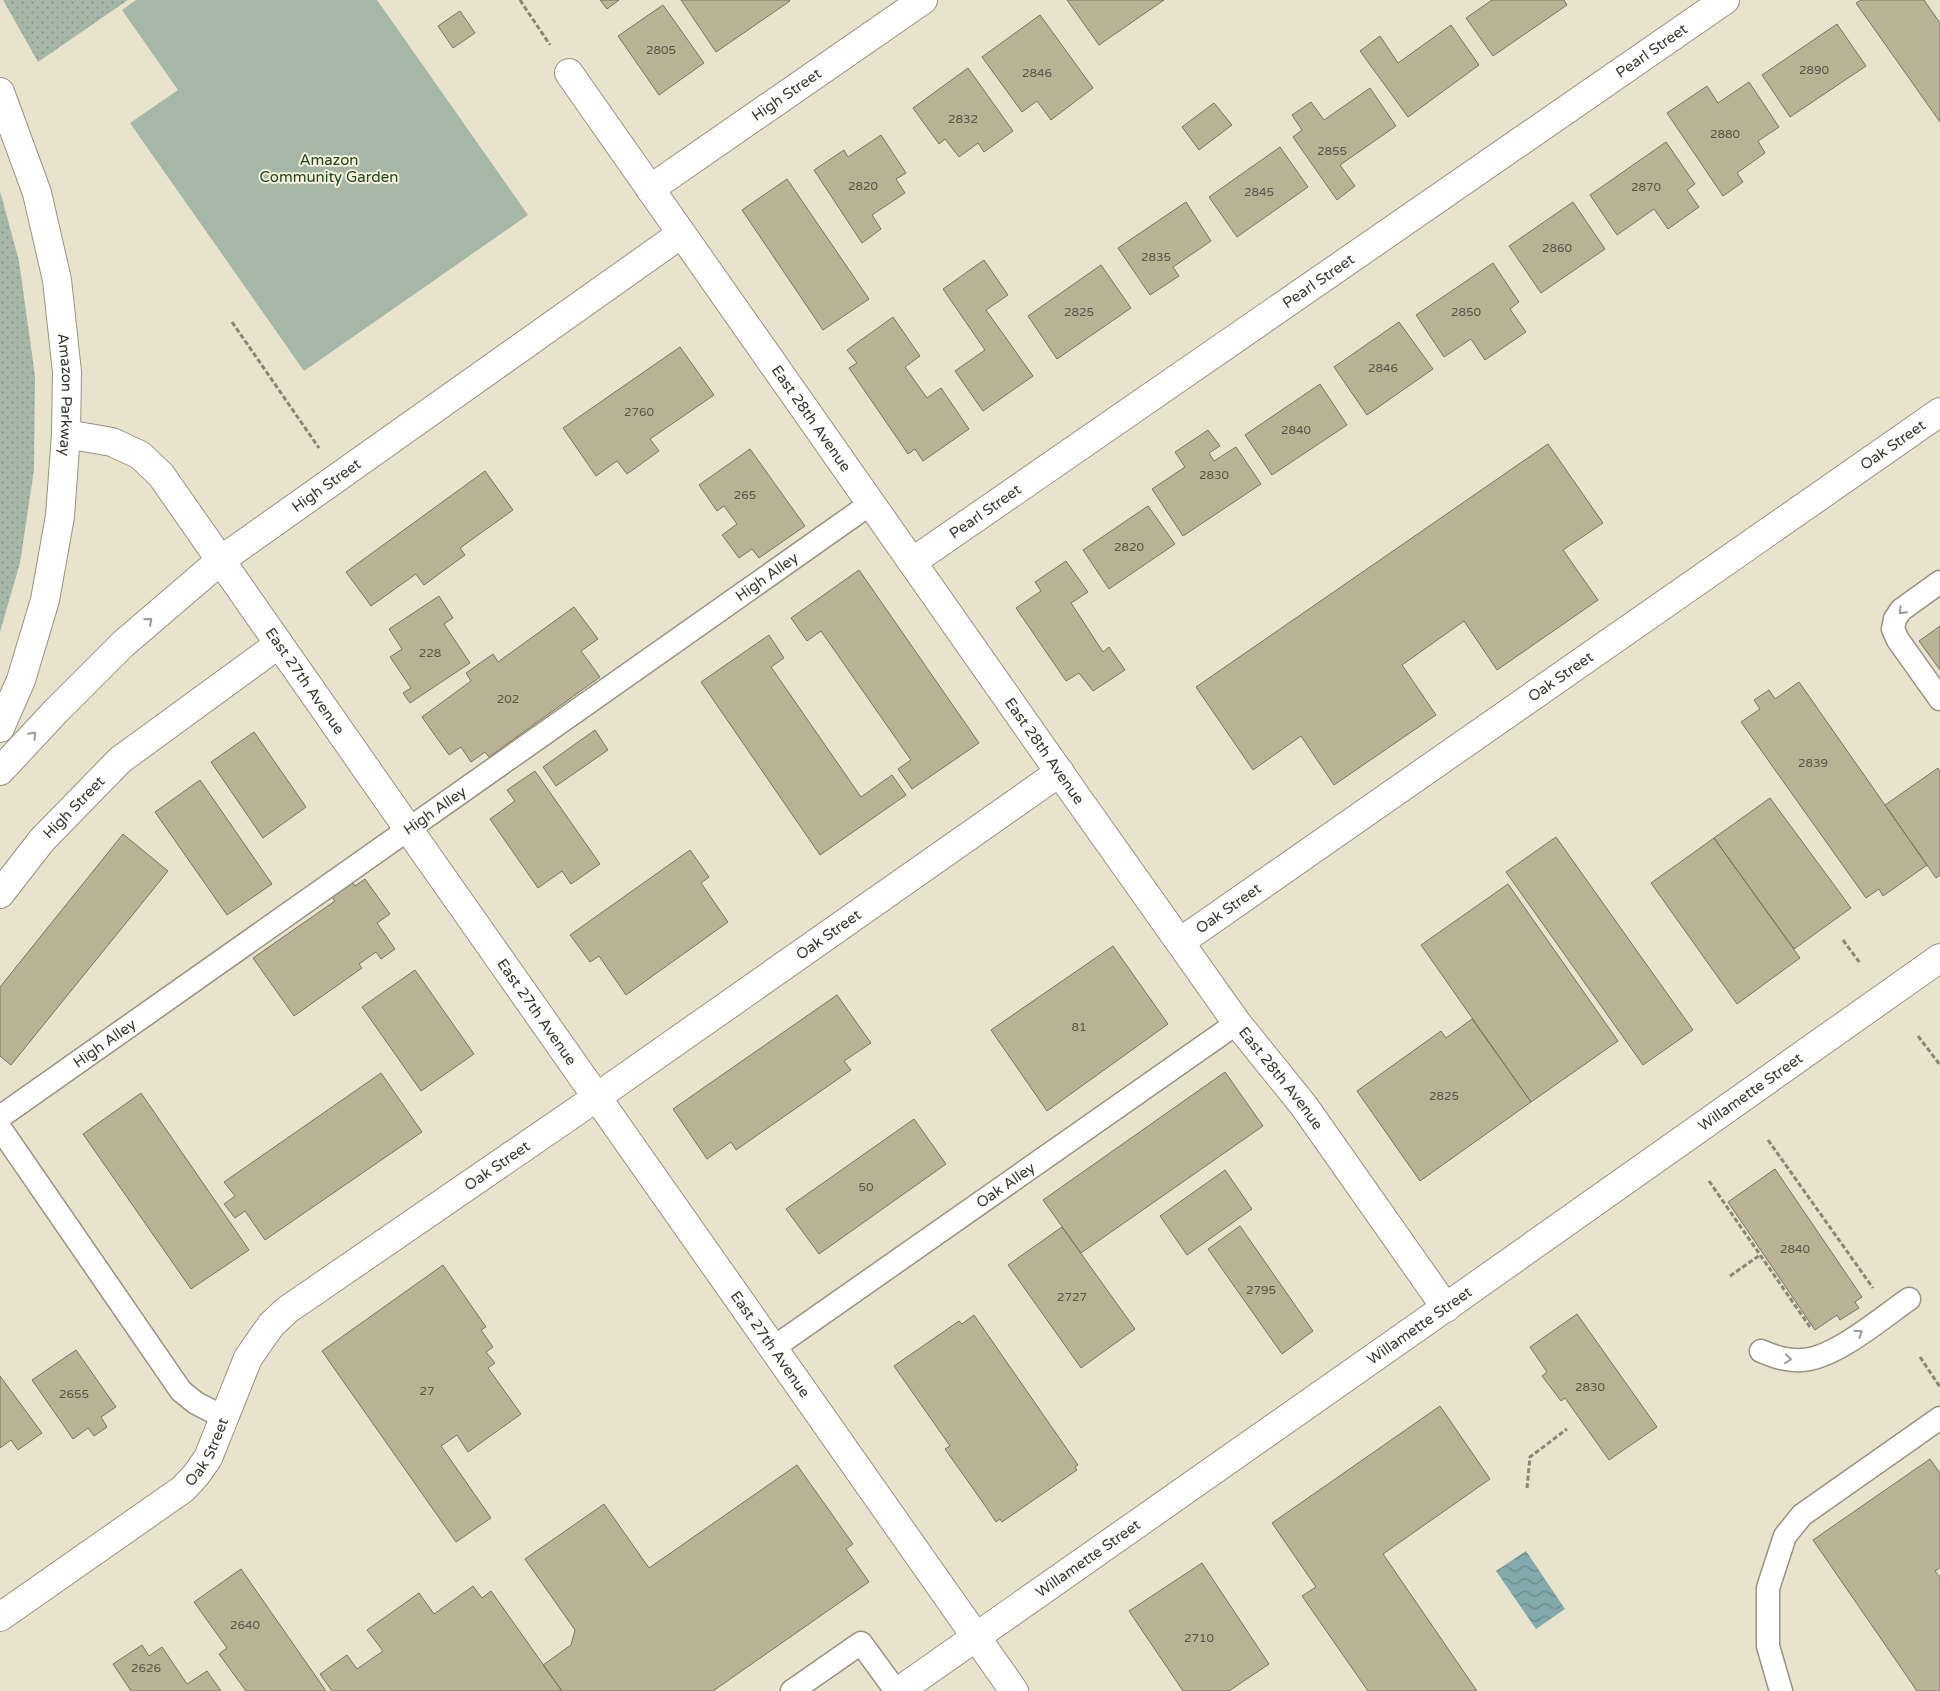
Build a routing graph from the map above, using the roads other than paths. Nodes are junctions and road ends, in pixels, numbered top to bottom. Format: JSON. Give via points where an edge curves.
{"nodes":[{"id":1,"x":923,"y":0,"type":"edge"},
{"id":2,"x":1725,"y":0,"type":"edge"},
{"id":3,"x":569,"y":73,"type":"road end"},
{"id":4,"x":0,"y":92,"type":"edge"},
{"id":5,"x":650,"y":189,"type":"junction"},
{"id":6,"x":682,"y":234,"type":"junction"},
{"id":7,"x":1940,"y":412,"type":"edge"},
{"id":8,"x":66,"y":434,"type":"junction"},
{"id":9,"x":870,"y":504,"type":"junction"},
{"id":10,"x":221,"y":560,"type":"junction"},
{"id":11,"x":912,"y":562,"type":"junction"},
{"id":12,"x":1940,"y":582,"type":"edge"},
{"id":13,"x":279,"y":644,"type":"junction"},
{"id":14,"x":1940,"y":698,"type":"edge"},
{"id":15,"x":0,"y":728,"type":"edge"},
{"id":16,"x":0,"y":771,"type":"edge"},
{"id":17,"x":1060,"y":772,"type":"junction"},
{"id":18,"x":408,"y":830,"type":"junction"},
{"id":19,"x":0,"y":894,"type":"edge"},
{"id":20,"x":1180,"y":942,"type":"junction"},
{"id":21,"x":1937,"y":967,"type":"edge"},
{"id":22,"x":1237,"y":1023,"type":"junction"},
{"id":23,"x":597,"y":1097,"type":"junction"},
{"id":24,"x":0,"y":1118,"type":"edge"},
{"id":25,"x":0,"y":1128,"type":"edge"},
{"id":26,"x":1909,"y":1299,"type":"dead end"},
{"id":27,"x":1446,"y":1308,"type":"junction"},
{"id":28,"x":772,"y":1348,"type":"junction"},
{"id":29,"x":1761,"y":1351,"type":"dead end"},
{"id":30,"x":225,"y":1418,"type":"junction"},
{"id":31,"x":1940,"y":1418,"type":"edge"},
{"id":32,"x":0,"y":1616,"type":"edge"},
{"id":33,"x":976,"y":1637,"type":"junction"},
{"id":34,"x":792,"y":1691,"type":"edge"},
{"id":35,"x":897,"y":1691,"type":"edge"},
{"id":36,"x":1014,"y":1691,"type":"edge"},
{"id":37,"x":1781,"y":1691,"type":"edge"}],
"edges":[{"from":1,"to":5,"type":"street","name":"High Street"},
{"from":2,"to":11,"type":"street","name":"Pearl Street"},
{"from":3,"to":5,"type":"street","name":"East 28th Avenue"},
{"from":4,"to":8,"type":"street","name":"Amazon Parkway","via":[[37,193],[57,280],[67,372]]},
{"from":5,"to":6,"type":"street","name":"East 28th Avenue"},
{"from":6,"to":9,"type":"street","name":"East 28th Avenue"},
{"from":6,"to":10,"type":"street","name":"High Street"},
{"from":7,"to":20,"type":"street","name":"Oak Street"},
{"from":8,"to":10,"type":"street","name":"East 27th Avenue","via":[[112,442],[140,455],[161,475]]},
{"from":8,"to":15,"type":"street","name":"Amazon Parkway","via":[[60,516],[45,600],[21,680]]},
{"from":9,"to":11,"type":"street","name":"East 28th Avenue"},
{"from":9,"to":18,"type":"lane","name":"High Alley"},
{"from":10,"to":13,"type":"street","name":"East 27th Avenue"},
{"from":16,"to":10,"type":"street","name":"High Street","one_way":true,"via":[[123,644]]},
{"from":11,"to":17,"type":"street","name":"East 28th Avenue"},
{"from":12,"to":14,"type":"lane","one_way":true,"via":[[1901,610],[1893,629]]},
{"from":13,"to":18,"type":"street","name":"East 27th Avenue"},
{"from":13,"to":19,"type":"street","name":"High Street","via":[[102,776],[42,840]]},
{"from":17,"to":20,"type":"street","name":"East 28th Avenue"},
{"from":17,"to":23,"type":"street","name":"Oak Street"},
{"from":18,"to":23,"type":"street","name":"East 27th Avenue"},
{"from":18,"to":24,"type":"lane","name":"High Alley"},
{"from":20,"to":22,"type":"street","name":"East 28th Avenue"},
{"from":21,"to":27,"type":"street","name":"Willamette Street"},
{"from":22,"to":27,"type":"street","name":"East 28th Avenue","via":[[1304,1106]]},
{"from":22,"to":28,"type":"lane","name":"Oak Alley"},
{"from":23,"to":28,"type":"street","name":"East 27th Avenue"},
{"from":23,"to":30,"type":"street","name":"Oak Street","via":[[287,1310],[271,1325],[248,1358]]},
{"from":25,"to":30,"type":"lane","via":[[181,1391]]},
{"from":29,"to":26,"type":"lane","one_way":true,"via":[[1782,1359],[1817,1358]]},
{"from":27,"to":33,"type":"street","name":"Willamette Street"},
{"from":28,"to":33,"type":"street","name":"East 27th Avenue"},
{"from":30,"to":32,"type":"street","name":"Oak Street","via":[[208,1458],[183,1489]]},
{"from":31,"to":37,"type":"lane","via":[[1802,1515],[1785,1536],[1768,1588],[1768,1646]]},
{"from":33,"to":35,"type":"street","name":"Willamette Street"},
{"from":33,"to":36,"type":"street","name":"East 27th Avenue"},
{"from":34,"to":35,"type":"lane","via":[[861,1643]]}]}
